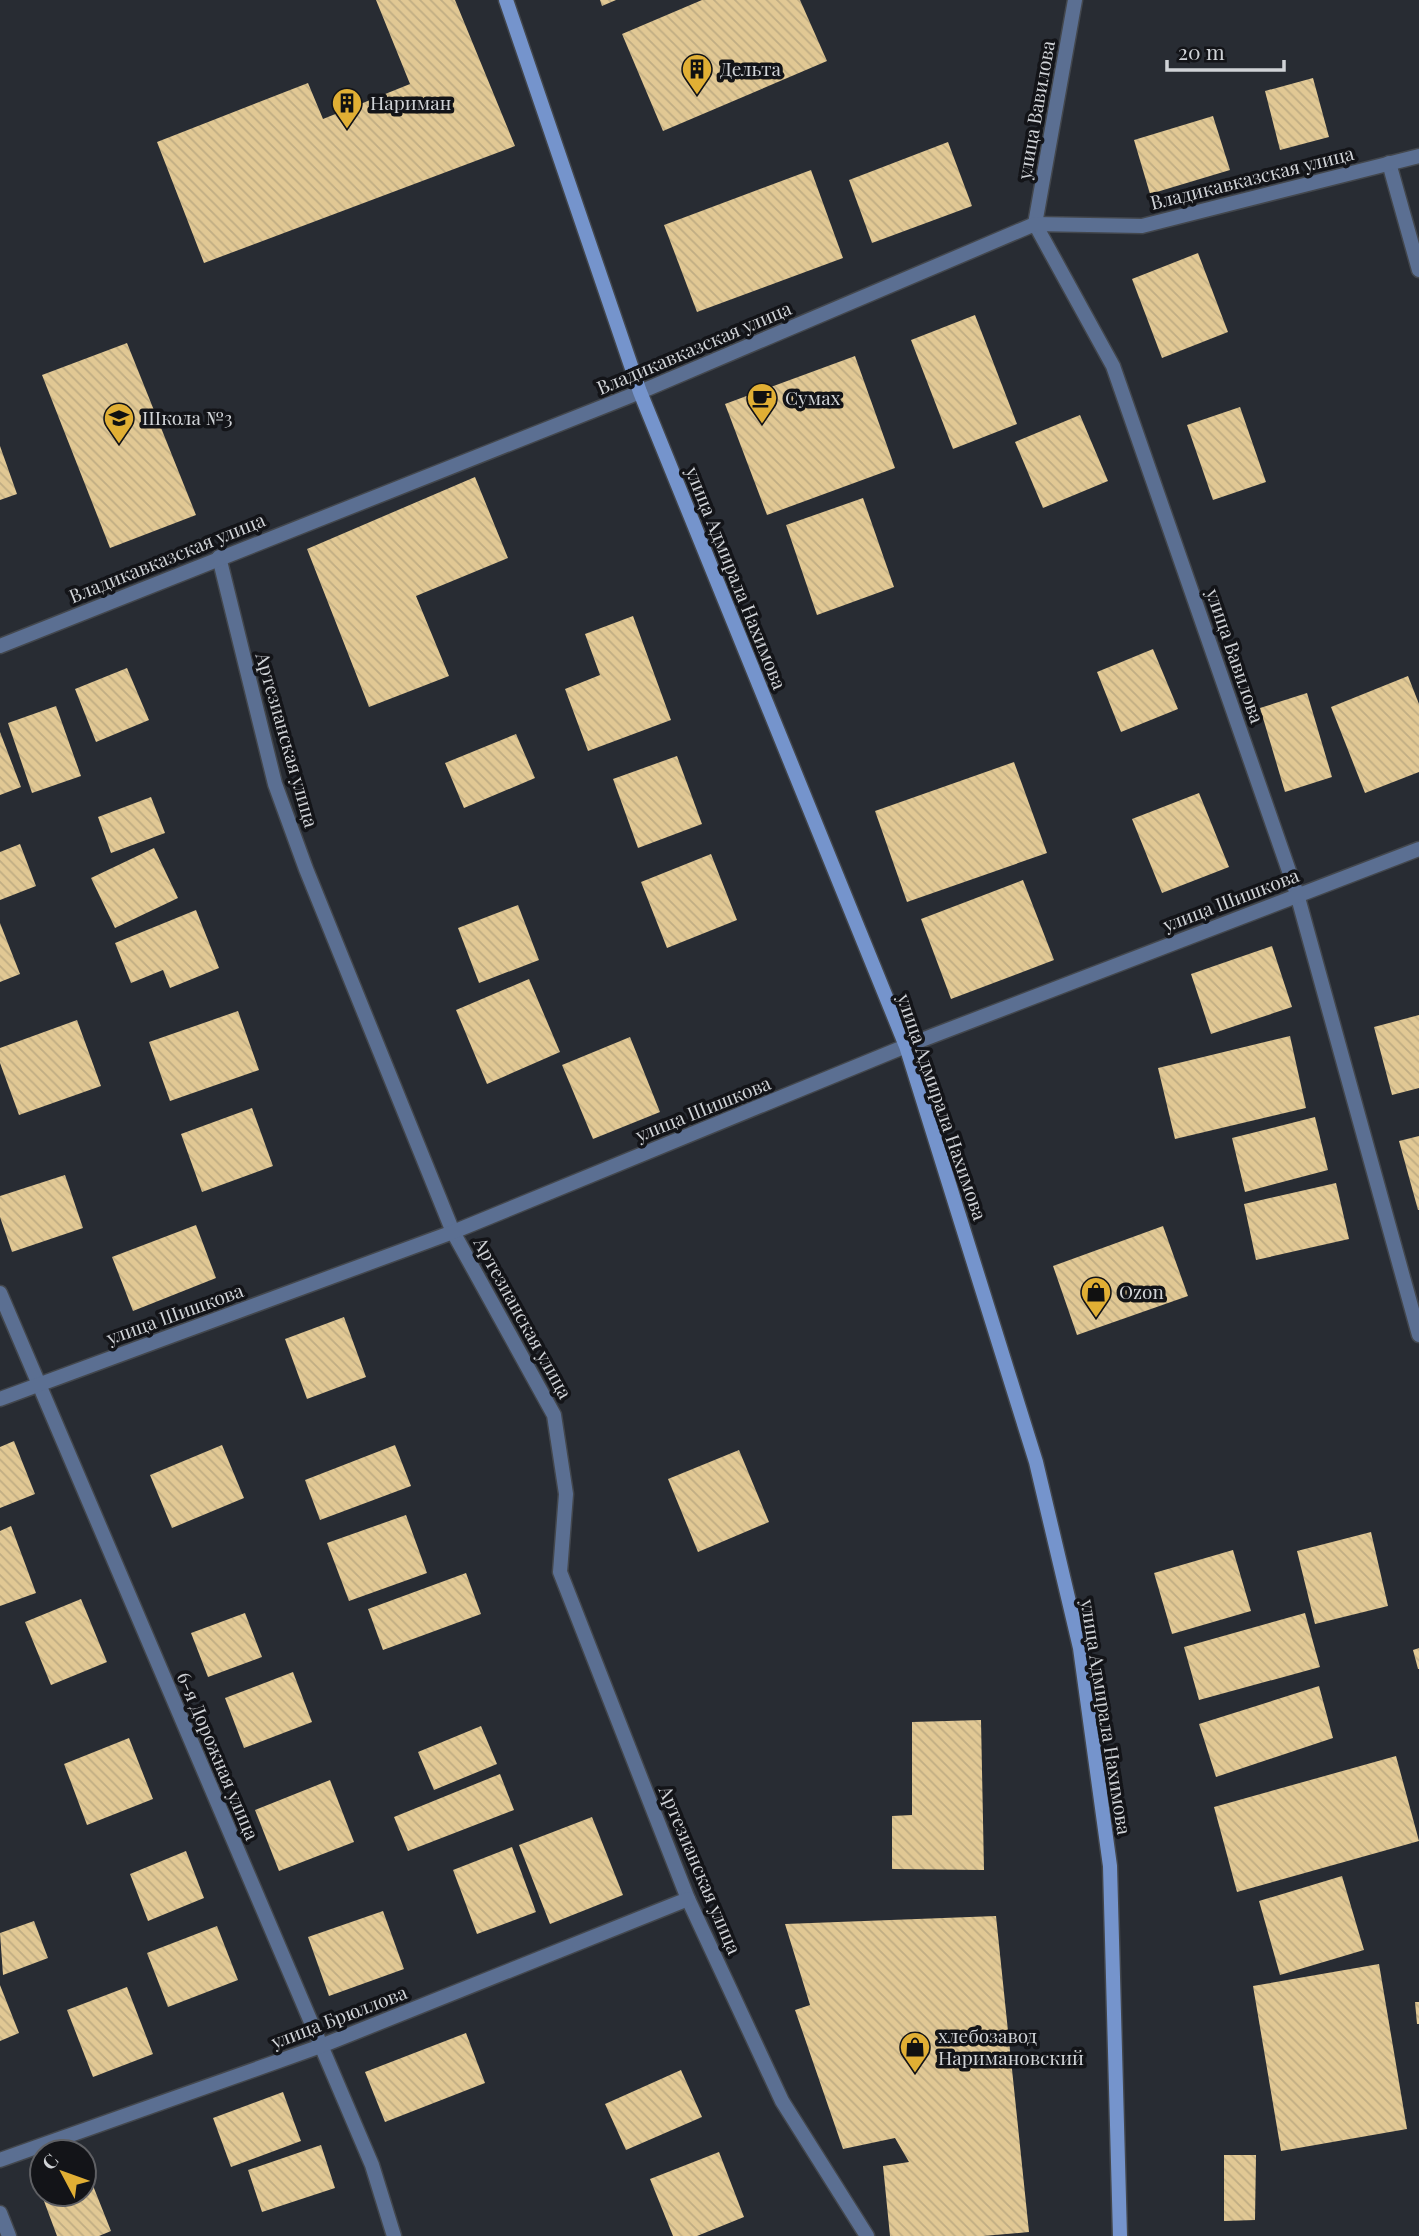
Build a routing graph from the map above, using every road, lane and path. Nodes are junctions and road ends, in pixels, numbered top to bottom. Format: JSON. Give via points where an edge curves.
{"nodes":[{"id":1,"x":506,"y":0,"type":"edge"},
{"id":2,"x":1075,"y":0,"type":"edge"},
{"id":3,"x":1419,"y":156,"type":"edge"},
{"id":4,"x":1390,"y":163,"type":"junction"},
{"id":5,"x":1035,"y":224,"type":"junction"},
{"id":6,"x":1419,"y":270,"type":"edge"},
{"id":7,"x":640,"y":392,"type":"junction"},
{"id":8,"x":219,"y":557,"type":"junction"},
{"id":9,"x":0,"y":646,"type":"edge"},
{"id":10,"x":1419,"y":849,"type":"edge"},
{"id":11,"x":1297,"y":894,"type":"junction"},
{"id":12,"x":906,"y":1046,"type":"junction"},
{"id":13,"x":453,"y":1232,"type":"junction"},
{"id":14,"x":0,"y":1293,"type":"edge"},
{"id":15,"x":1419,"y":1335,"type":"edge"},
{"id":16,"x":38,"y":1385,"type":"junction"},
{"id":17,"x":0,"y":1399,"type":"edge"},
{"id":18,"x":688,"y":1899,"type":"junction"},
{"id":19,"x":321,"y":2046,"type":"junction"},
{"id":20,"x":0,"y":2160,"type":"edge"},
{"id":21,"x":0,"y":2213,"type":"edge"},
{"id":22,"x":9,"y":2236,"type":"edge"},
{"id":23,"x":394,"y":2236,"type":"edge"},
{"id":24,"x":867,"y":2236,"type":"edge"},
{"id":25,"x":1120,"y":2236,"type":"edge"}],
"edges":[{"from":1,"to":7,"type":"main road","name":"улица Адмирала Нахимова"},
{"from":2,"to":5,"type":"street","name":"улица Вавилова"},
{"from":3,"to":4,"type":"street","name":"Владикавказская улица"},
{"from":4,"to":5,"type":"street","name":"Владикавказская улица","via":[[1142,226]]},
{"from":4,"to":6,"type":"street"},
{"from":5,"to":7,"type":"street","name":"Владикавказская улица"},
{"from":5,"to":11,"type":"street","name":"улица Вавилова","via":[[1113,366]]},
{"from":7,"to":8,"type":"street","name":"Владикавказская улица"},
{"from":7,"to":12,"type":"main road","name":"улица Адмирала Нахимова"},
{"from":8,"to":9,"type":"street","name":"Владикавказская улица"},
{"from":8,"to":13,"type":"street","name":"Артезианская улица","via":[[275,784]]},
{"from":10,"to":11,"type":"street","name":"улица Шишкова"},
{"from":11,"to":12,"type":"street","name":"улица Шишкова"},
{"from":11,"to":15,"type":"street","name":"улица Вавилова"},
{"from":12,"to":13,"type":"street","name":"улица Шишкова"},
{"from":12,"to":25,"type":"main road","name":"улица Адмирала Нахимова","via":[[1036,1462],[1080,1648],[1110,1866]]},
{"from":13,"to":16,"type":"street","name":"улица Шишкова"},
{"from":13,"to":18,"type":"street","name":"Артезианская улица","via":[[554,1415],[566,1494],[560,1572]]},
{"from":14,"to":16,"type":"street","name":"6-я Дорожная улица"},
{"from":16,"to":17,"type":"street","name":"улица Шишкова"},
{"from":16,"to":19,"type":"street","name":"6-я Дорожная улица"},
{"from":18,"to":19,"type":"street","name":"улица Брюллова"},
{"from":18,"to":24,"type":"street","name":"Артезианская улица","via":[[782,2101]]},
{"from":19,"to":20,"type":"street","name":"улица Брюллова"},
{"from":19,"to":23,"type":"street","name":"6-я Дорожная улица","via":[[372,2165]]},
{"from":21,"to":22,"type":"street"}]}
